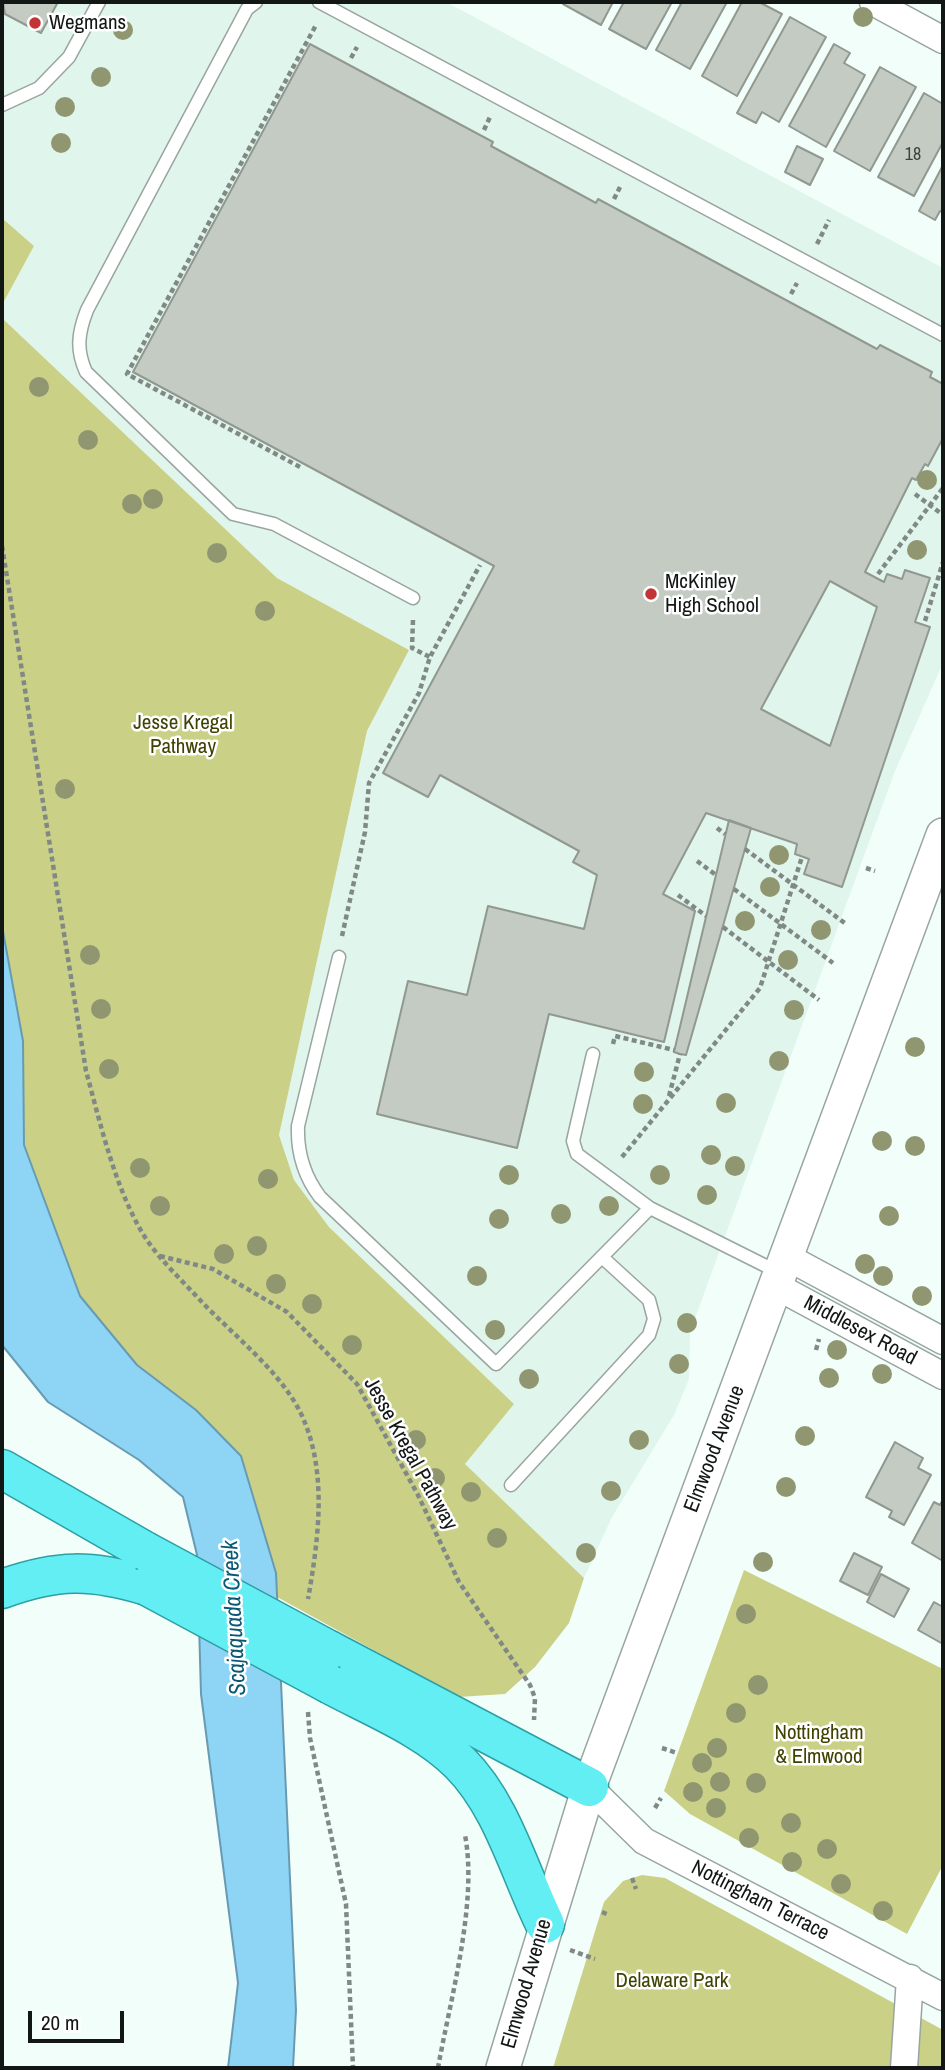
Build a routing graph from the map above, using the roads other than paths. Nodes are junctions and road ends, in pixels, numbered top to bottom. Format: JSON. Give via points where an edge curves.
{"nodes":[{"id":1,"x":99,"y":2,"type":"edge"},
{"id":2,"x":256,"y":2,"type":"edge"},
{"id":3,"x":319,"y":2,"type":"edge"},
{"id":4,"x":873,"y":2,"type":"edge"},
{"id":5,"x":943,"y":40,"type":"edge"},
{"id":6,"x":2,"y":105,"type":"edge"},
{"id":7,"x":943,"y":335,"type":"edge"},
{"id":8,"x":413,"y":598,"type":"road end"},
{"id":9,"x":943,"y":835,"type":"edge"},
{"id":10,"x":339,"y":957,"type":"dead end"},
{"id":11,"x":593,"y":1054,"type":"dead end"},
{"id":12,"x":650,"y":1208,"type":"junction"},
{"id":13,"x":602,"y":1257,"type":"junction"},
{"id":14,"x":781,"y":1272,"type":"junction"},
{"id":15,"x":943,"y":1341,"type":"edge"},
{"id":16,"x":943,"y":1376,"type":"edge"},
{"id":17,"x":2,"y":1469,"type":"edge"},
{"id":18,"x":511,"y":1485,"type":"dead end"},
{"id":19,"x":146,"y":1568,"type":"junction"},
{"id":20,"x":2,"y":1589,"type":"edge"},
{"id":21,"x":330,"y":1667,"type":"junction"},
{"id":22,"x":589,"y":1787,"type":"junction"},
{"id":23,"x":544,"y":1924,"type":"junction"},
{"id":24,"x":911,"y":1978,"type":"junction"},
{"id":25,"x":943,"y":1997,"type":"edge"},
{"id":26,"x":503,"y":2068,"type":"edge"},
{"id":27,"x":904,"y":2068,"type":"edge"}],
"edges":[{"from":1,"to":6,"type":"lane","via":[[69,57],[40,88]]},
{"from":2,"to":8,"type":"lane","via":[[247,9],[87,310],[78,343],[80,359],[86,372],[233,514],[274,524]]},
{"from":3,"to":7,"type":"lane"},
{"from":4,"to":5,"type":"street"},
{"from":9,"to":14,"type":"street","name":"Elmwood Avenue"},
{"from":10,"to":13,"type":"lane","via":[[298,1126],[305,1171],[320,1197],[496,1364]]},
{"from":11,"to":12,"type":"lane","via":[[573,1141],[577,1154]]},
{"from":12,"to":13,"type":"lane"},
{"from":12,"to":14,"type":"lane"},
{"from":13,"to":18,"type":"lane","via":[[649,1300],[654,1319],[649,1335]]},
{"from":14,"to":15,"type":"street","name":"Middlesex Road"},
{"from":14,"to":16,"type":"street","name":"Middlesex Road"},
{"from":14,"to":22,"type":"street","name":"Elmwood Avenue"},
{"from":17,"to":19,"type":"highway"},
{"from":19,"to":20,"type":"highway","via":[[110,1575],[72,1571],[34,1577]]},
{"from":19,"to":21,"type":"highway","bridge":true},
{"from":21,"to":22,"type":"highway"},
{"from":21,"to":23,"type":"highway","via":[[459,1762],[490,1803]]},
{"from":22,"to":23,"type":"street","name":"Elmwood Avenue"},
{"from":22,"to":24,"type":"street","name":"Nottingham Terrace","via":[[645,1841]]},
{"from":23,"to":26,"type":"street","name":"Elmwood Avenue"},
{"from":24,"to":25,"type":"street","name":"Nottingham Terrace"},
{"from":24,"to":27,"type":"street"}]}
